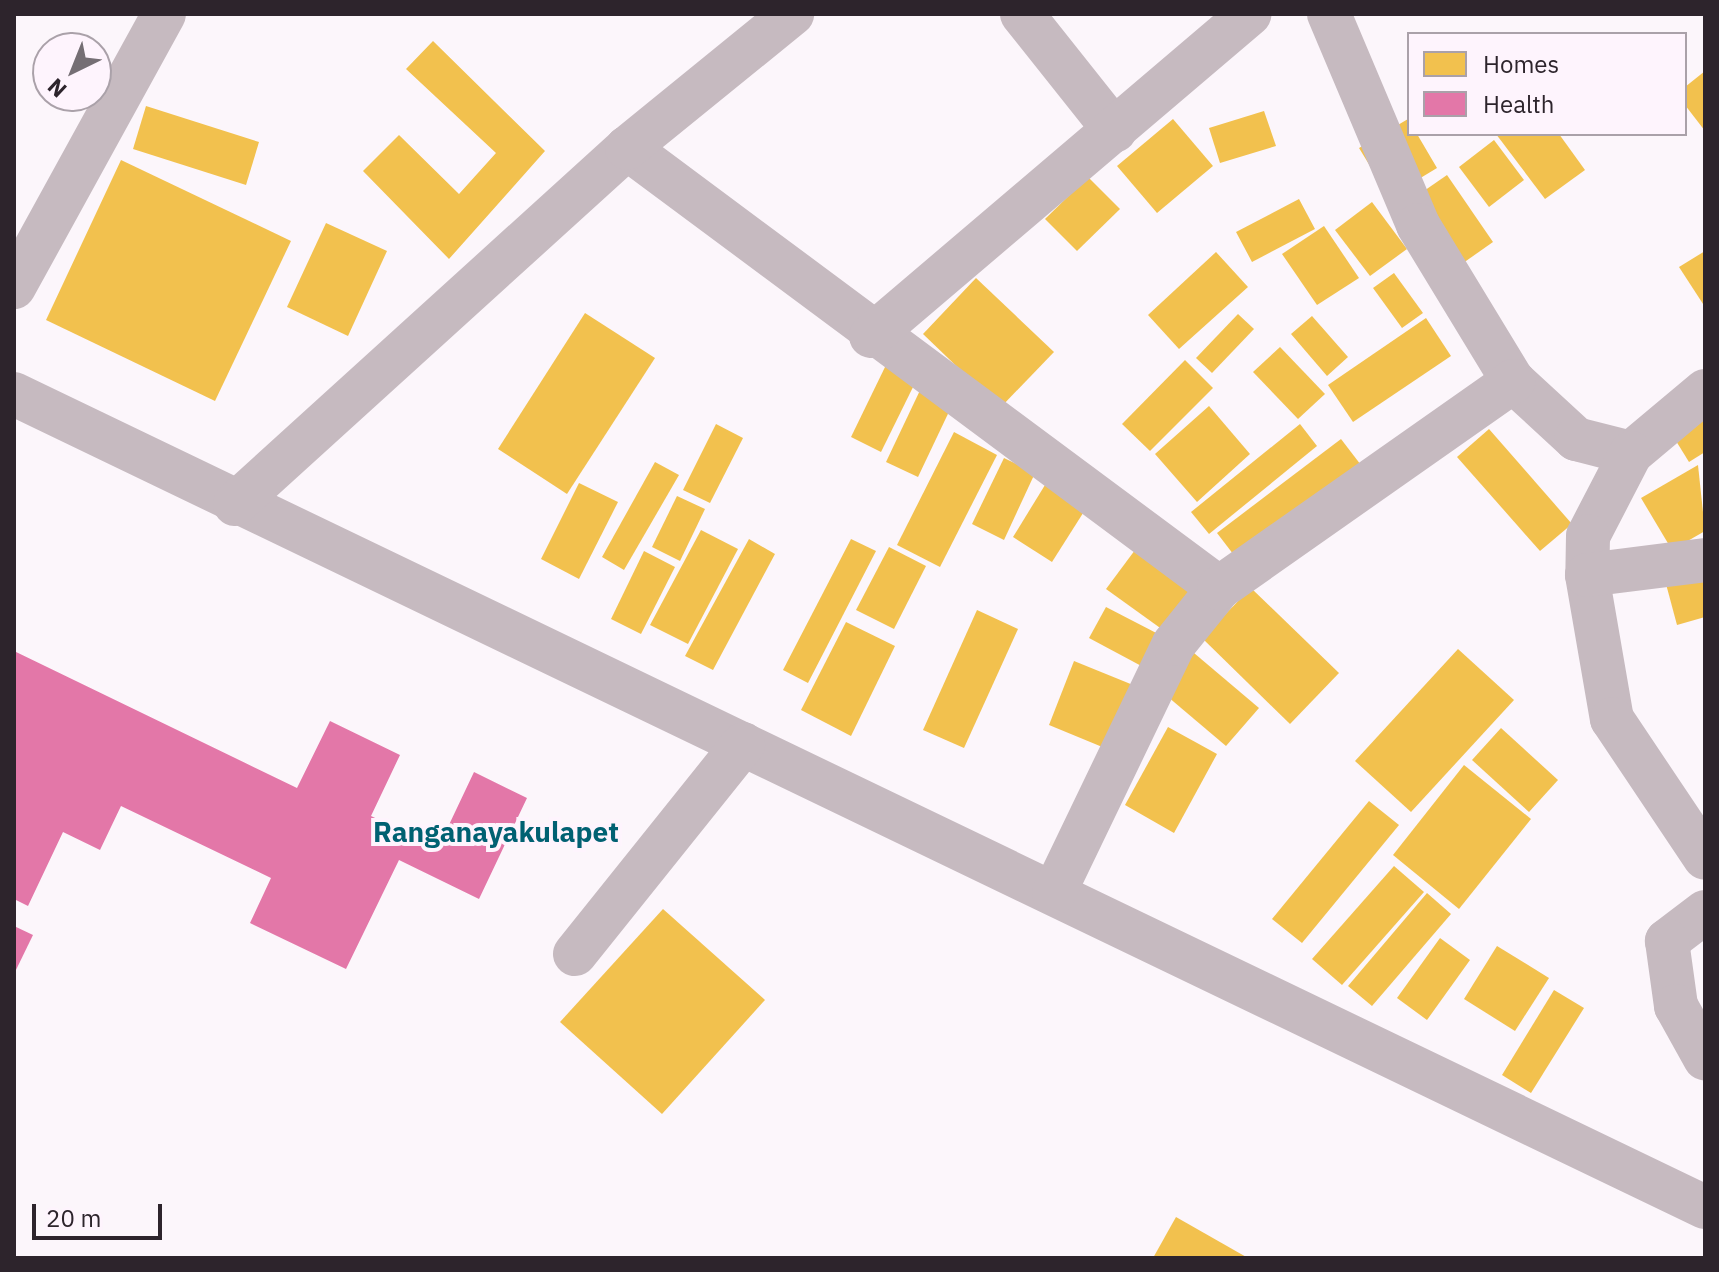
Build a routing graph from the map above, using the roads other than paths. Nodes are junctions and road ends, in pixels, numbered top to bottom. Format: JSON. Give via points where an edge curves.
{"nodes":[{"id":1,"x":164,"y":14,"type":"edge"},
{"id":2,"x":792,"y":14,"type":"edge"},
{"id":3,"x":1022,"y":14,"type":"edge"},
{"id":4,"x":1249,"y":14,"type":"edge"},
{"id":5,"x":1329,"y":14,"type":"edge"},
{"id":6,"x":1115,"y":131,"type":"junction"},
{"id":7,"x":627,"y":148,"type":"junction"},
{"id":8,"x":14,"y":287,"type":"edge"},
{"id":9,"x":871,"y":336,"type":"junction"},
{"id":10,"x":1513,"y":381,"type":"junction"},
{"id":11,"x":1705,"y":391,"type":"edge"},
{"id":12,"x":14,"y":394,"type":"edge"},
{"id":13,"x":1631,"y":453,"type":"junction"},
{"id":14,"x":235,"y":504,"type":"junction"},
{"id":15,"x":1705,"y":560,"type":"edge"},
{"id":16,"x":1587,"y":575,"type":"junction"},
{"id":17,"x":1219,"y":588,"type":"junction"},
{"id":18,"x":743,"y":744,"type":"junction"},
{"id":19,"x":1705,"y":858,"type":"edge"},
{"id":20,"x":1054,"y":893,"type":"junction"},
{"id":21,"x":1705,"y":912,"type":"edge"},
{"id":22,"x":575,"y":954,"type":"dead end"},
{"id":23,"x":1705,"y":1058,"type":"edge"},
{"id":24,"x":1705,"y":1207,"type":"edge"}],
"edges":[{"from":1,"to":8,"type":"street"},
{"from":2,"to":7,"type":"street"},
{"from":3,"to":6,"type":"street"},
{"from":4,"to":6,"type":"street"},
{"from":5,"to":10,"type":"street","via":[[1418,225]]},
{"from":6,"to":9,"type":"street"},
{"from":7,"to":9,"type":"street"},
{"from":7,"to":14,"type":"street"},
{"from":9,"to":17,"type":"street"},
{"from":10,"to":13,"type":"street","via":[[1576,439]]},
{"from":10,"to":17,"type":"street"},
{"from":11,"to":13,"type":"street"},
{"from":12,"to":14,"type":"street"},
{"from":13,"to":16,"type":"street","via":[[1588,536]]},
{"from":14,"to":18,"type":"street"},
{"from":15,"to":16,"type":"street"},
{"from":16,"to":19,"type":"street","via":[[1612,719]]},
{"from":17,"to":20,"type":"street","via":[[1167,656]]},
{"from":18,"to":20,"type":"street"},
{"from":18,"to":22,"type":"street"},
{"from":20,"to":24,"type":"street"},
{"from":21,"to":23,"type":"street","via":[[1667,941],[1676,1006]]}]}
